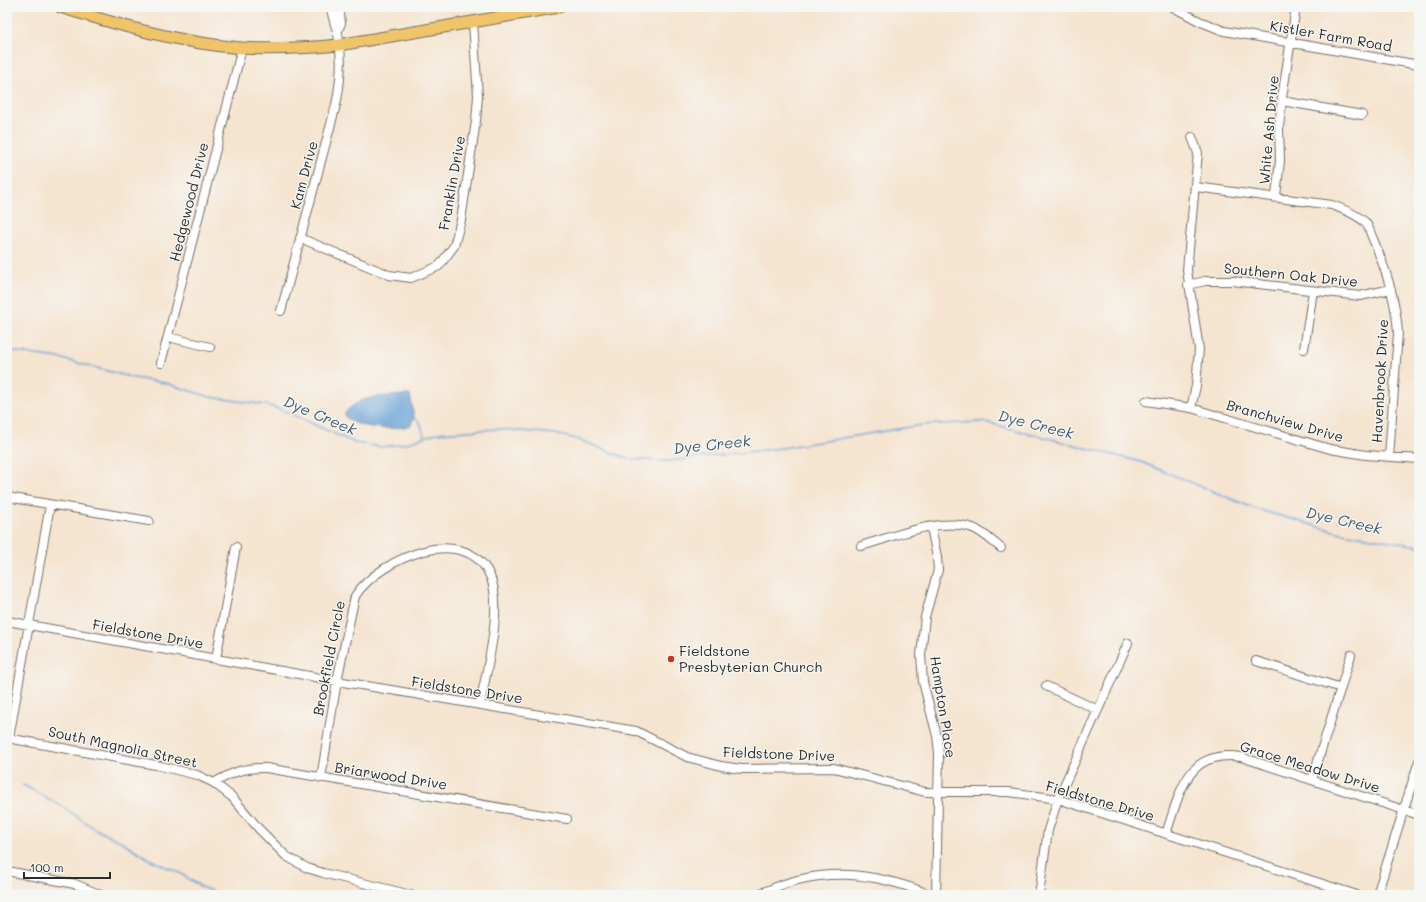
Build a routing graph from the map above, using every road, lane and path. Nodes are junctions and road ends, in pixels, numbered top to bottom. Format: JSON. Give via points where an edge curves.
{"nodes":[{"id":1,"x":60,"y":7,"type":"edge"},
{"id":2,"x":331,"y":7,"type":"edge"},
{"id":3,"x":339,"y":7,"type":"edge"},
{"id":4,"x":559,"y":7,"type":"edge"},
{"id":5,"x":1173,"y":7,"type":"edge"},
{"id":6,"x":1296,"y":7,"type":"edge"},
{"id":7,"x":473,"y":23,"type":"junction"},
{"id":8,"x":338,"y":33,"type":"junction"},
{"id":9,"x":1291,"y":43,"type":"junction"},
{"id":10,"x":339,"y":45,"type":"junction"},
{"id":11,"x":242,"y":48,"type":"junction"},
{"id":12,"x":1419,"y":65,"type":"edge"},
{"id":13,"x":1282,"y":101,"type":"junction"},
{"id":14,"x":1362,"y":114,"type":"dead end"},
{"id":15,"x":1192,"y":138,"type":"dead end"},
{"id":16,"x":1196,"y":187,"type":"junction"},
{"id":17,"x":1276,"y":196,"type":"junction"},
{"id":18,"x":300,"y":238,"type":"junction"},
{"id":19,"x":1188,"y":285,"type":"junction"},
{"id":20,"x":1391,"y":289,"type":"junction"},
{"id":21,"x":1313,"y":291,"type":"junction"},
{"id":22,"x":281,"y":311,"type":"dead end"},
{"id":23,"x":168,"y":337,"type":"junction"},
{"id":24,"x":210,"y":347,"type":"dead end"},
{"id":25,"x":1304,"y":349,"type":"dead end"},
{"id":26,"x":161,"y":363,"type":"dead end"},
{"id":27,"x":1146,"y":400,"type":"dead end"},
{"id":28,"x":1191,"y":408,"type":"junction"},
{"id":29,"x":1389,"y":457,"type":"junction"},
{"id":30,"x":1419,"y":459,"type":"edge"},
{"id":31,"x":7,"y":497,"type":"edge"},
{"id":32,"x":50,"y":505,"type":"junction"},
{"id":33,"x":149,"y":521,"type":"dead end"},
{"id":34,"x":931,"y":527,"type":"junction"},
{"id":35,"x":862,"y":546,"type":"dead end"},
{"id":36,"x":236,"y":547,"type":"dead end"},
{"id":37,"x":1001,"y":548,"type":"dead end"},
{"id":38,"x":7,"y":621,"type":"edge"},
{"id":39,"x":30,"y":625,"type":"junction"},
{"id":40,"x":1128,"y":643,"type":"dead end"},
{"id":41,"x":1351,"y":655,"type":"dead end"},
{"id":42,"x":216,"y":659,"type":"junction"},
{"id":43,"x":1256,"y":660,"type":"dead end"},
{"id":44,"x":337,"y":682,"type":"junction"},
{"id":45,"x":1046,"y":686,"type":"dead end"},
{"id":46,"x":1341,"y":688,"type":"junction"},
{"id":47,"x":480,"y":705,"type":"junction"},
{"id":48,"x":1098,"y":710,"type":"junction"},
{"id":49,"x":8,"y":738,"type":"edge"},
{"id":50,"x":1419,"y":760,"type":"edge"},
{"id":51,"x":321,"y":778,"type":"junction"},
{"id":52,"x":1312,"y":780,"type":"junction"},
{"id":53,"x":214,"y":783,"type":"junction"},
{"id":54,"x":938,"y":792,"type":"junction"},
{"id":55,"x":1058,"y":799,"type":"junction"},
{"id":56,"x":1404,"y":810,"type":"junction"},
{"id":57,"x":1419,"y":815,"type":"edge"},
{"id":58,"x":567,"y":819,"type":"dead end"},
{"id":59,"x":1166,"y":834,"type":"junction"},
{"id":60,"x":7,"y":871,"type":"edge"},
{"id":61,"x":101,"y":895,"type":"edge"},
{"id":62,"x":411,"y":895,"type":"edge"},
{"id":63,"x":758,"y":895,"type":"edge"},
{"id":64,"x":931,"y":895,"type":"edge"},
{"id":65,"x":936,"y":895,"type":"edge"},
{"id":66,"x":1039,"y":895,"type":"edge"},
{"id":67,"x":1357,"y":895,"type":"edge"},
{"id":68,"x":1377,"y":895,"type":"edge"}],
"edges":[{"from":1,"to":11,"type":"main road","via":[[157,34]]},
{"from":2,"to":8,"type":"street","via":[[333,23]]},
{"from":3,"to":8,"type":"street","via":[[341,23]]},
{"from":4,"to":7,"type":"main road"},
{"from":5,"to":9,"type":"street","name":"Kistler Farm Road","via":[[1198,22],[1224,31]]},
{"from":6,"to":9,"type":"street","name":"White Ash Drive"},
{"from":7,"to":10,"type":"main road"},
{"from":7,"to":18,"type":"street","name":"Franklin Drive","via":[[478,96],[476,121],[461,220],[454,246],[439,266],[410,278],[389,275]]},
{"from":8,"to":10,"type":"street","name":"Kam Drive"},
{"from":9,"to":12,"type":"street","name":"Kistler Farm Road"},
{"from":9,"to":13,"type":"street","name":"White Ash Drive"},
{"from":10,"to":11,"type":"main road","via":[[313,48]]},
{"from":10,"to":18,"type":"street","name":"Kam Drive","via":[[341,79],[336,105]]},
{"from":11,"to":23,"type":"street","name":"Hedgewood Drive"},
{"from":13,"to":14,"type":"street"},
{"from":13,"to":17,"type":"street","name":"White Ash Drive"},
{"from":15,"to":16,"type":"street","via":[[1198,153]]},
{"from":16,"to":17,"type":"street","name":"Havenbrook Drive"},
{"from":16,"to":19,"type":"street","via":[[1187,270]]},
{"from":17,"to":20,"type":"street","name":"Havenbrook Drive","via":[[1332,205],[1353,213],[1366,223],[1381,256]]},
{"from":18,"to":22,"type":"street","name":"Kam Drive"},
{"from":19,"to":21,"type":"street","name":"Southern Oak Drive","via":[[1205,281],[1233,281]]},
{"from":19,"to":28,"type":"street","via":[[1199,349]]},
{"from":20,"to":21,"type":"street","name":"Southern Oak Drive","via":[[1360,296]]},
{"from":20,"to":29,"type":"street","name":"Havenbrook Drive","via":[[1398,333]]},
{"from":21,"to":25,"type":"street"},
{"from":23,"to":24,"type":"street"},
{"from":23,"to":26,"type":"street","name":"Hedgewood Drive"},
{"from":27,"to":28,"type":"street","name":"Branchview Drive"},
{"from":28,"to":29,"type":"street","name":"Branchview Drive","via":[[1330,449]]},
{"from":29,"to":30,"type":"street","name":"Branchview Drive"},
{"from":31,"to":32,"type":"street"},
{"from":32,"to":33,"type":"street"},
{"from":32,"to":39,"type":"street"},
{"from":34,"to":35,"type":"street"},
{"from":34,"to":37,"type":"street","via":[[946,524],[975,529]]},
{"from":34,"to":54,"type":"street","name":"Hampton Place","via":[[938,570],[925,617],[921,655],[923,682],[938,747]]},
{"from":36,"to":42,"type":"street"},
{"from":38,"to":39,"type":"street","name":"Fieldstone Drive"},
{"from":39,"to":42,"type":"street","name":"Fieldstone Drive"},
{"from":39,"to":49,"type":"street"},
{"from":40,"to":48,"type":"street"},
{"from":41,"to":46,"type":"street"},
{"from":42,"to":44,"type":"street","name":"Fieldstone Drive"},
{"from":43,"to":46,"type":"street"},
{"from":44,"to":47,"type":"street","name":"Fieldstone Drive"},
{"from":44,"to":47,"type":"street","name":"Brookfield Circle","via":[[351,606],[362,586],[370,577],[415,553],[433,549],[452,549],[469,554],[481,563],[490,576],[494,590],[495,621]]},
{"from":44,"to":51,"type":"street","name":"Brookfield Circle"},
{"from":45,"to":48,"type":"street"},
{"from":46,"to":52,"type":"street"},
{"from":47,"to":54,"type":"street","name":"Fieldstone Drive","via":[[636,731],[687,757],[722,766],[741,769],[834,768],[904,788]]},
{"from":48,"to":55,"type":"street"},
{"from":49,"to":53,"type":"street","name":"South Magnolia Street","via":[[156,765],[197,774]]},
{"from":50,"to":56,"type":"street"},
{"from":51,"to":53,"type":"street","name":"Briarwood Drive","via":[[252,767],[238,770]]},
{"from":51,"to":58,"type":"street","name":"Briarwood Drive"},
{"from":52,"to":56,"type":"street","name":"Grace Meadow Drive"},
{"from":52,"to":59,"type":"street","name":"Grace Meadow Drive","via":[[1241,757],[1213,757],[1189,774]]},
{"from":53,"to":62,"type":"street","name":"South Magnolia Street","via":[[232,797],[263,834],[286,856],[307,868]]},
{"from":54,"to":55,"type":"street","name":"Fieldstone Drive","via":[[1009,792]]},
{"from":54,"to":65,"type":"street","name":"Hampton Place"},
{"from":55,"to":59,"type":"street","name":"Fieldstone Drive"},
{"from":55,"to":66,"type":"street","via":[[1048,830]]},
{"from":56,"to":57,"type":"street","name":"Grace Meadow Drive"},
{"from":56,"to":68,"type":"street"},
{"from":59,"to":67,"type":"street","name":"Fieldstone Drive"},
{"from":60,"to":61,"type":"street","via":[[75,884]]},
{"from":63,"to":64,"type":"street","via":[[790,881],[842,874],[880,878],[905,884]]}]}
